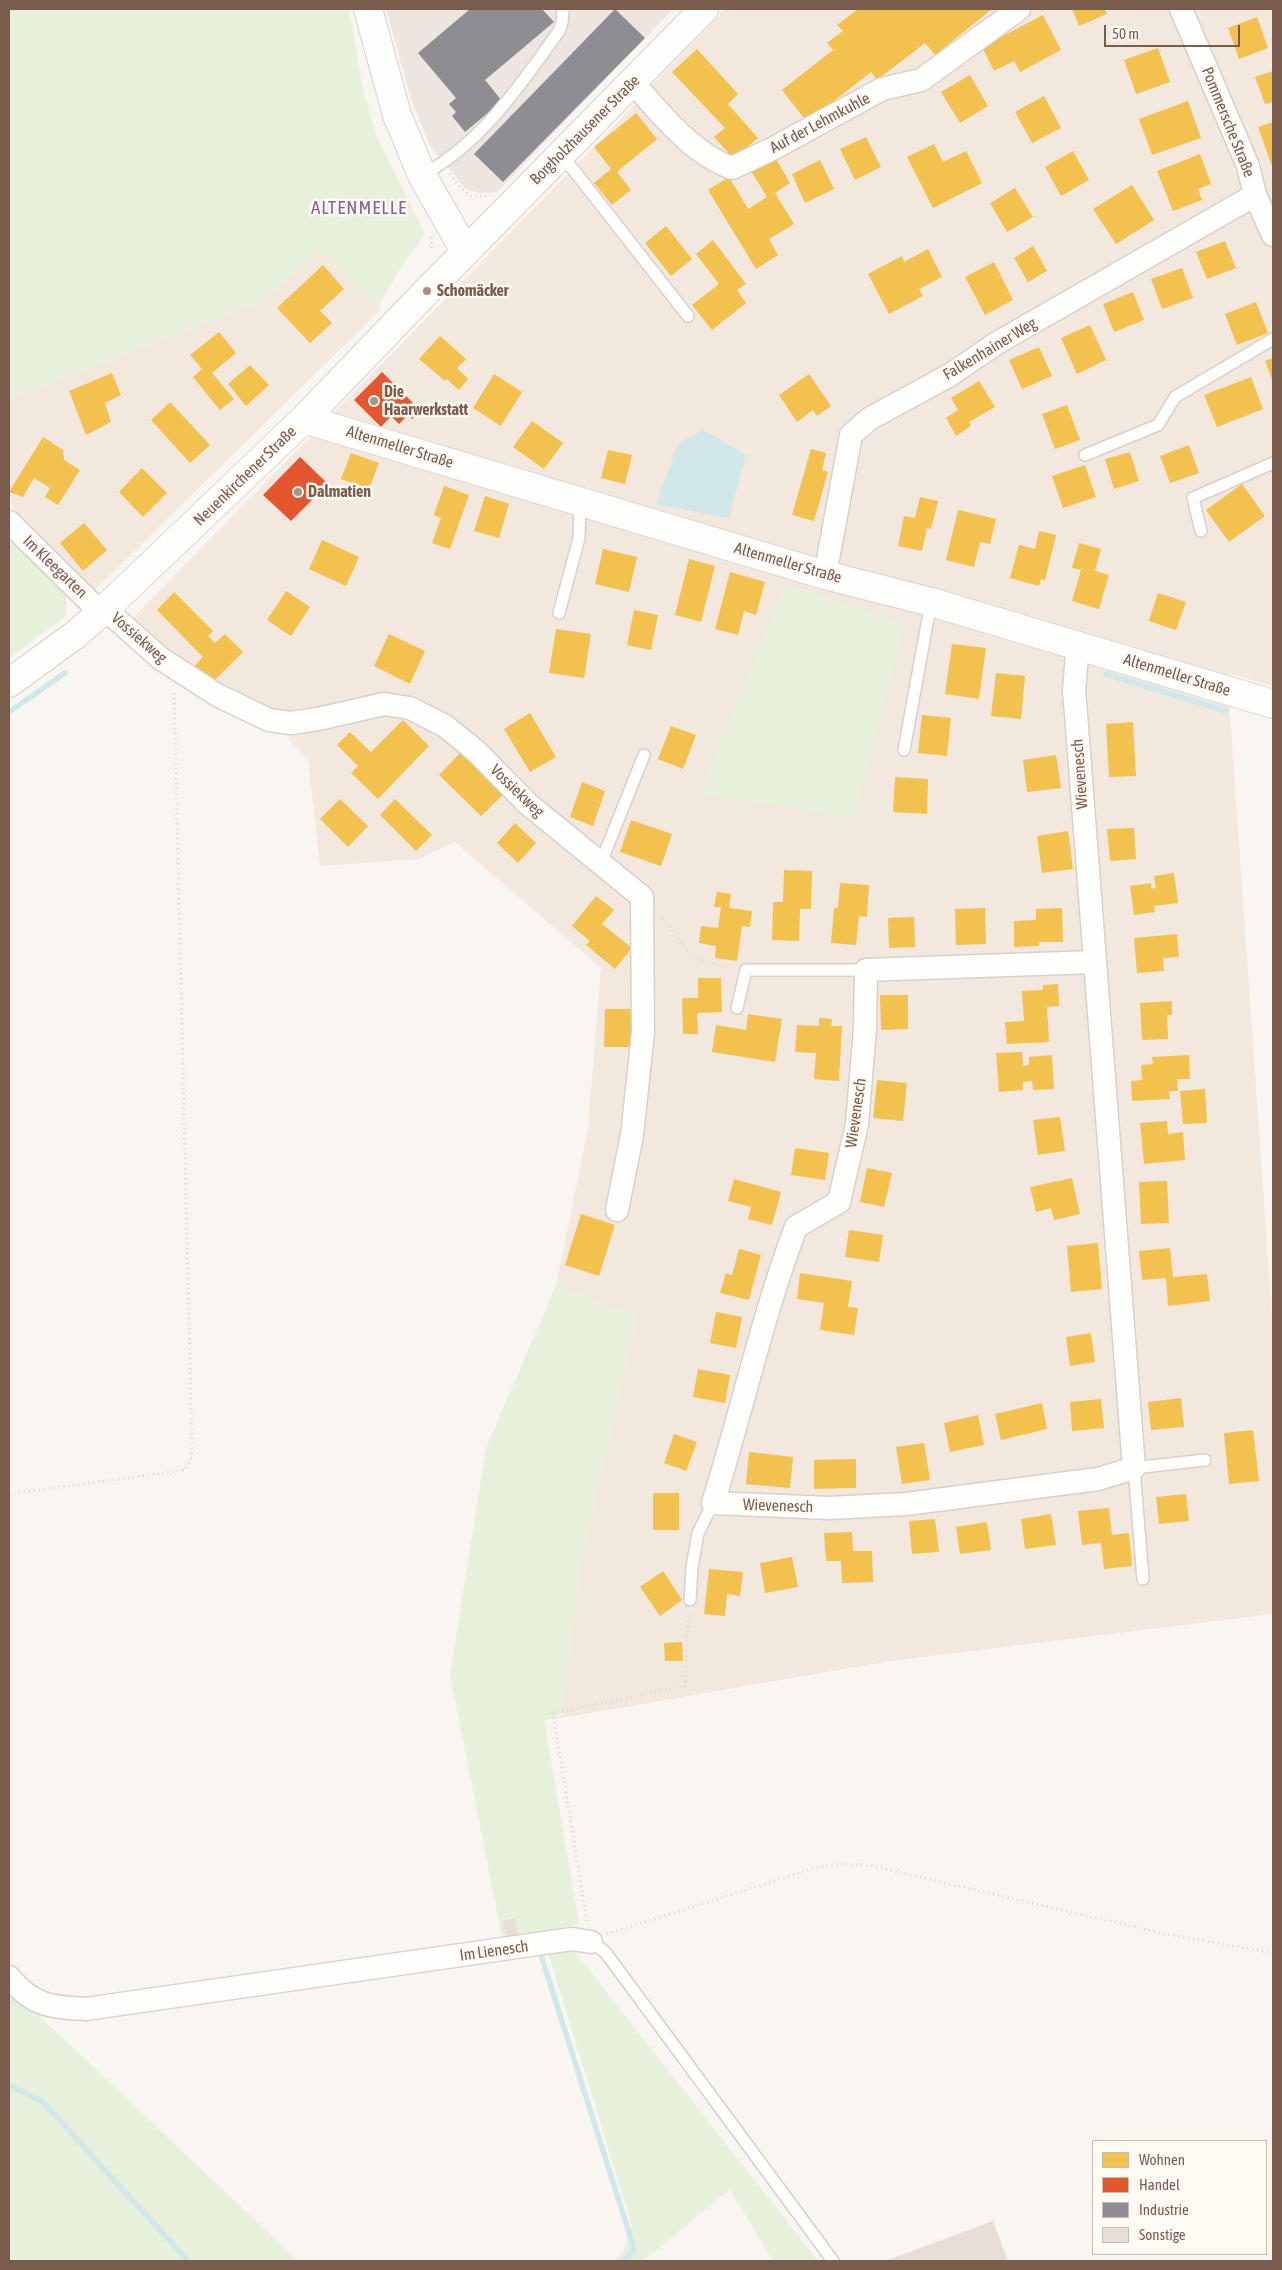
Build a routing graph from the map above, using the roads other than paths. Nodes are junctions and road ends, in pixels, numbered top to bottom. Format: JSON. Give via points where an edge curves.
{"nodes":[{"id":1,"x":368,"y":9,"type":"edge"},
{"id":2,"x":563,"y":9,"type":"edge"},
{"id":3,"x":704,"y":9,"type":"edge"},
{"id":4,"x":1020,"y":9,"type":"edge"},
{"id":5,"x":1181,"y":9,"type":"edge"},
{"id":6,"x":633,"y":82,"type":"junction"},
{"id":7,"x":562,"y":154,"type":"junction"},
{"id":8,"x":422,"y":175,"type":"junction"},
{"id":9,"x":1255,"y":195,"type":"junction"},
{"id":10,"x":1273,"y":235,"type":"edge"},
{"id":11,"x":474,"y":249,"type":"junction"},
{"id":12,"x":688,"y":316,"type":"dead end"},
{"id":13,"x":1273,"y":339,"type":"edge"},
{"id":14,"x":304,"y":418,"type":"junction"},
{"id":15,"x":1085,"y":455,"type":"dead end"},
{"id":16,"x":1273,"y":463,"type":"edge"},
{"id":17,"x":580,"y":501,"type":"junction"},
{"id":18,"x":9,"y":522,"type":"edge"},
{"id":19,"x":1200,"y":531,"type":"dead end"},
{"id":20,"x":825,"y":575,"type":"junction"},
{"id":21,"x":932,"y":602,"type":"junction"},
{"id":22,"x":102,"y":612,"type":"junction"},
{"id":23,"x":559,"y":612,"type":"dead end"},
{"id":24,"x":1078,"y":645,"type":"junction"},
{"id":25,"x":9,"y":683,"type":"edge"},
{"id":26,"x":1273,"y":704,"type":"edge"},
{"id":27,"x":904,"y":750,"type":"dead end"},
{"id":28,"x":644,"y":755,"type":"dead end"},
{"id":29,"x":600,"y":865,"type":"junction"},
{"id":30,"x":1094,"y":962,"type":"junction"},
{"id":31,"x":866,"y":970,"type":"junction"},
{"id":32,"x":737,"y":1008,"type":"dead end"},
{"id":33,"x":617,"y":1210,"type":"dead end"},
{"id":34,"x":1205,"y":1460,"type":"dead end"},
{"id":35,"x":1134,"y":1468,"type":"junction"},
{"id":36,"x":713,"y":1503,"type":"junction"},
{"id":37,"x":1143,"y":1579,"type":"dead end"},
{"id":38,"x":690,"y":1600,"type":"road end"},
{"id":39,"x":591,"y":1942,"type":"joint"},
{"id":40,"x":9,"y":1977,"type":"edge"},
{"id":41,"x":833,"y":2261,"type":"edge"}],
"edges":[{"from":1,"to":8,"type":"street","via":[[397,115]]},
{"from":2,"to":8,"type":"lane","via":[[559,31],[509,100],[443,164]]},
{"from":3,"to":6,"type":"street","name":"Borgholzhausener Straße"},
{"from":4,"to":6,"type":"street","name":"Auf der Lehmkuhle","via":[[921,80],[882,90],[732,168],[719,163],[686,138]]},
{"from":5,"to":9,"type":"street","name":"Pommersche Straße","via":[[1248,166]]},
{"from":6,"to":7,"type":"street","name":"Borgholzhausener Straße"},
{"from":7,"to":11,"type":"street","name":"Borgholzhausener Straße","via":[[537,186]]},
{"from":7,"to":12,"type":"lane"},
{"from":8,"to":11,"type":"street"},
{"from":9,"to":10,"type":"street","name":"Pommersche Straße"},
{"from":9,"to":20,"type":"street","name":"Falkenhainer Weg","via":[[869,419],[851,435]]},
{"from":11,"to":14,"type":"street","name":"Neuenkirchener Straße"},
{"from":13,"to":15,"type":"lane","via":[[1175,397],[1158,425]]},
{"from":14,"to":17,"type":"street","name":"Altenmeller Straße"},
{"from":14,"to":22,"type":"street","name":"Neuenkirchener Straße"},
{"from":16,"to":19,"type":"lane","via":[[1193,498]]},
{"from":17,"to":20,"type":"street","name":"Altenmeller Straße"},
{"from":17,"to":23,"type":"lane","via":[[579,538]]},
{"from":18,"to":22,"type":"street","name":"Im Kleegarten"},
{"from":20,"to":21,"type":"street","name":"Altenmeller Straße"},
{"from":21,"to":24,"type":"street","name":"Altenmeller Straße"},
{"from":21,"to":27,"type":"lane"},
{"from":22,"to":25,"type":"street","name":"Neuenkirchener Straße"},
{"from":22,"to":29,"type":"street","name":"Vossiekweg","via":[[160,658],[217,695],[269,720],[291,723],[384,704],[410,708],[445,726],[476,751],[528,804]]},
{"from":24,"to":26,"type":"street","name":"Altenmeller Straße"},
{"from":24,"to":30,"type":"street","name":"Wievenesch","via":[[1074,690]]},
{"from":28,"to":29,"type":"lane"},
{"from":29,"to":33,"type":"street","name":"Vossiekweg","via":[[642,898],[643,1033],[632,1135]]},
{"from":30,"to":31,"type":"street"},
{"from":30,"to":35,"type":"street","name":"Wievenesch"},
{"from":31,"to":32,"type":"lane","via":[[746,970]]},
{"from":31,"to":36,"type":"street","name":"Wievenesch","via":[[857,1124],[839,1202],[796,1227],[771,1298]]},
{"from":34,"to":35,"type":"lane"},
{"from":35,"to":36,"type":"street","name":"Wievenesch","via":[[1098,1479],[906,1504],[829,1508]]},
{"from":35,"to":37,"type":"lane"},
{"from":36,"to":38,"type":"lane","via":[[698,1533]]},
{"from":39,"to":40,"type":"street","name":"Im Lienesch","via":[[572,1939],[86,2009],[54,2008],[35,2002]]},
{"from":39,"to":41,"type":"lane","via":[[614,1964]]}]}
